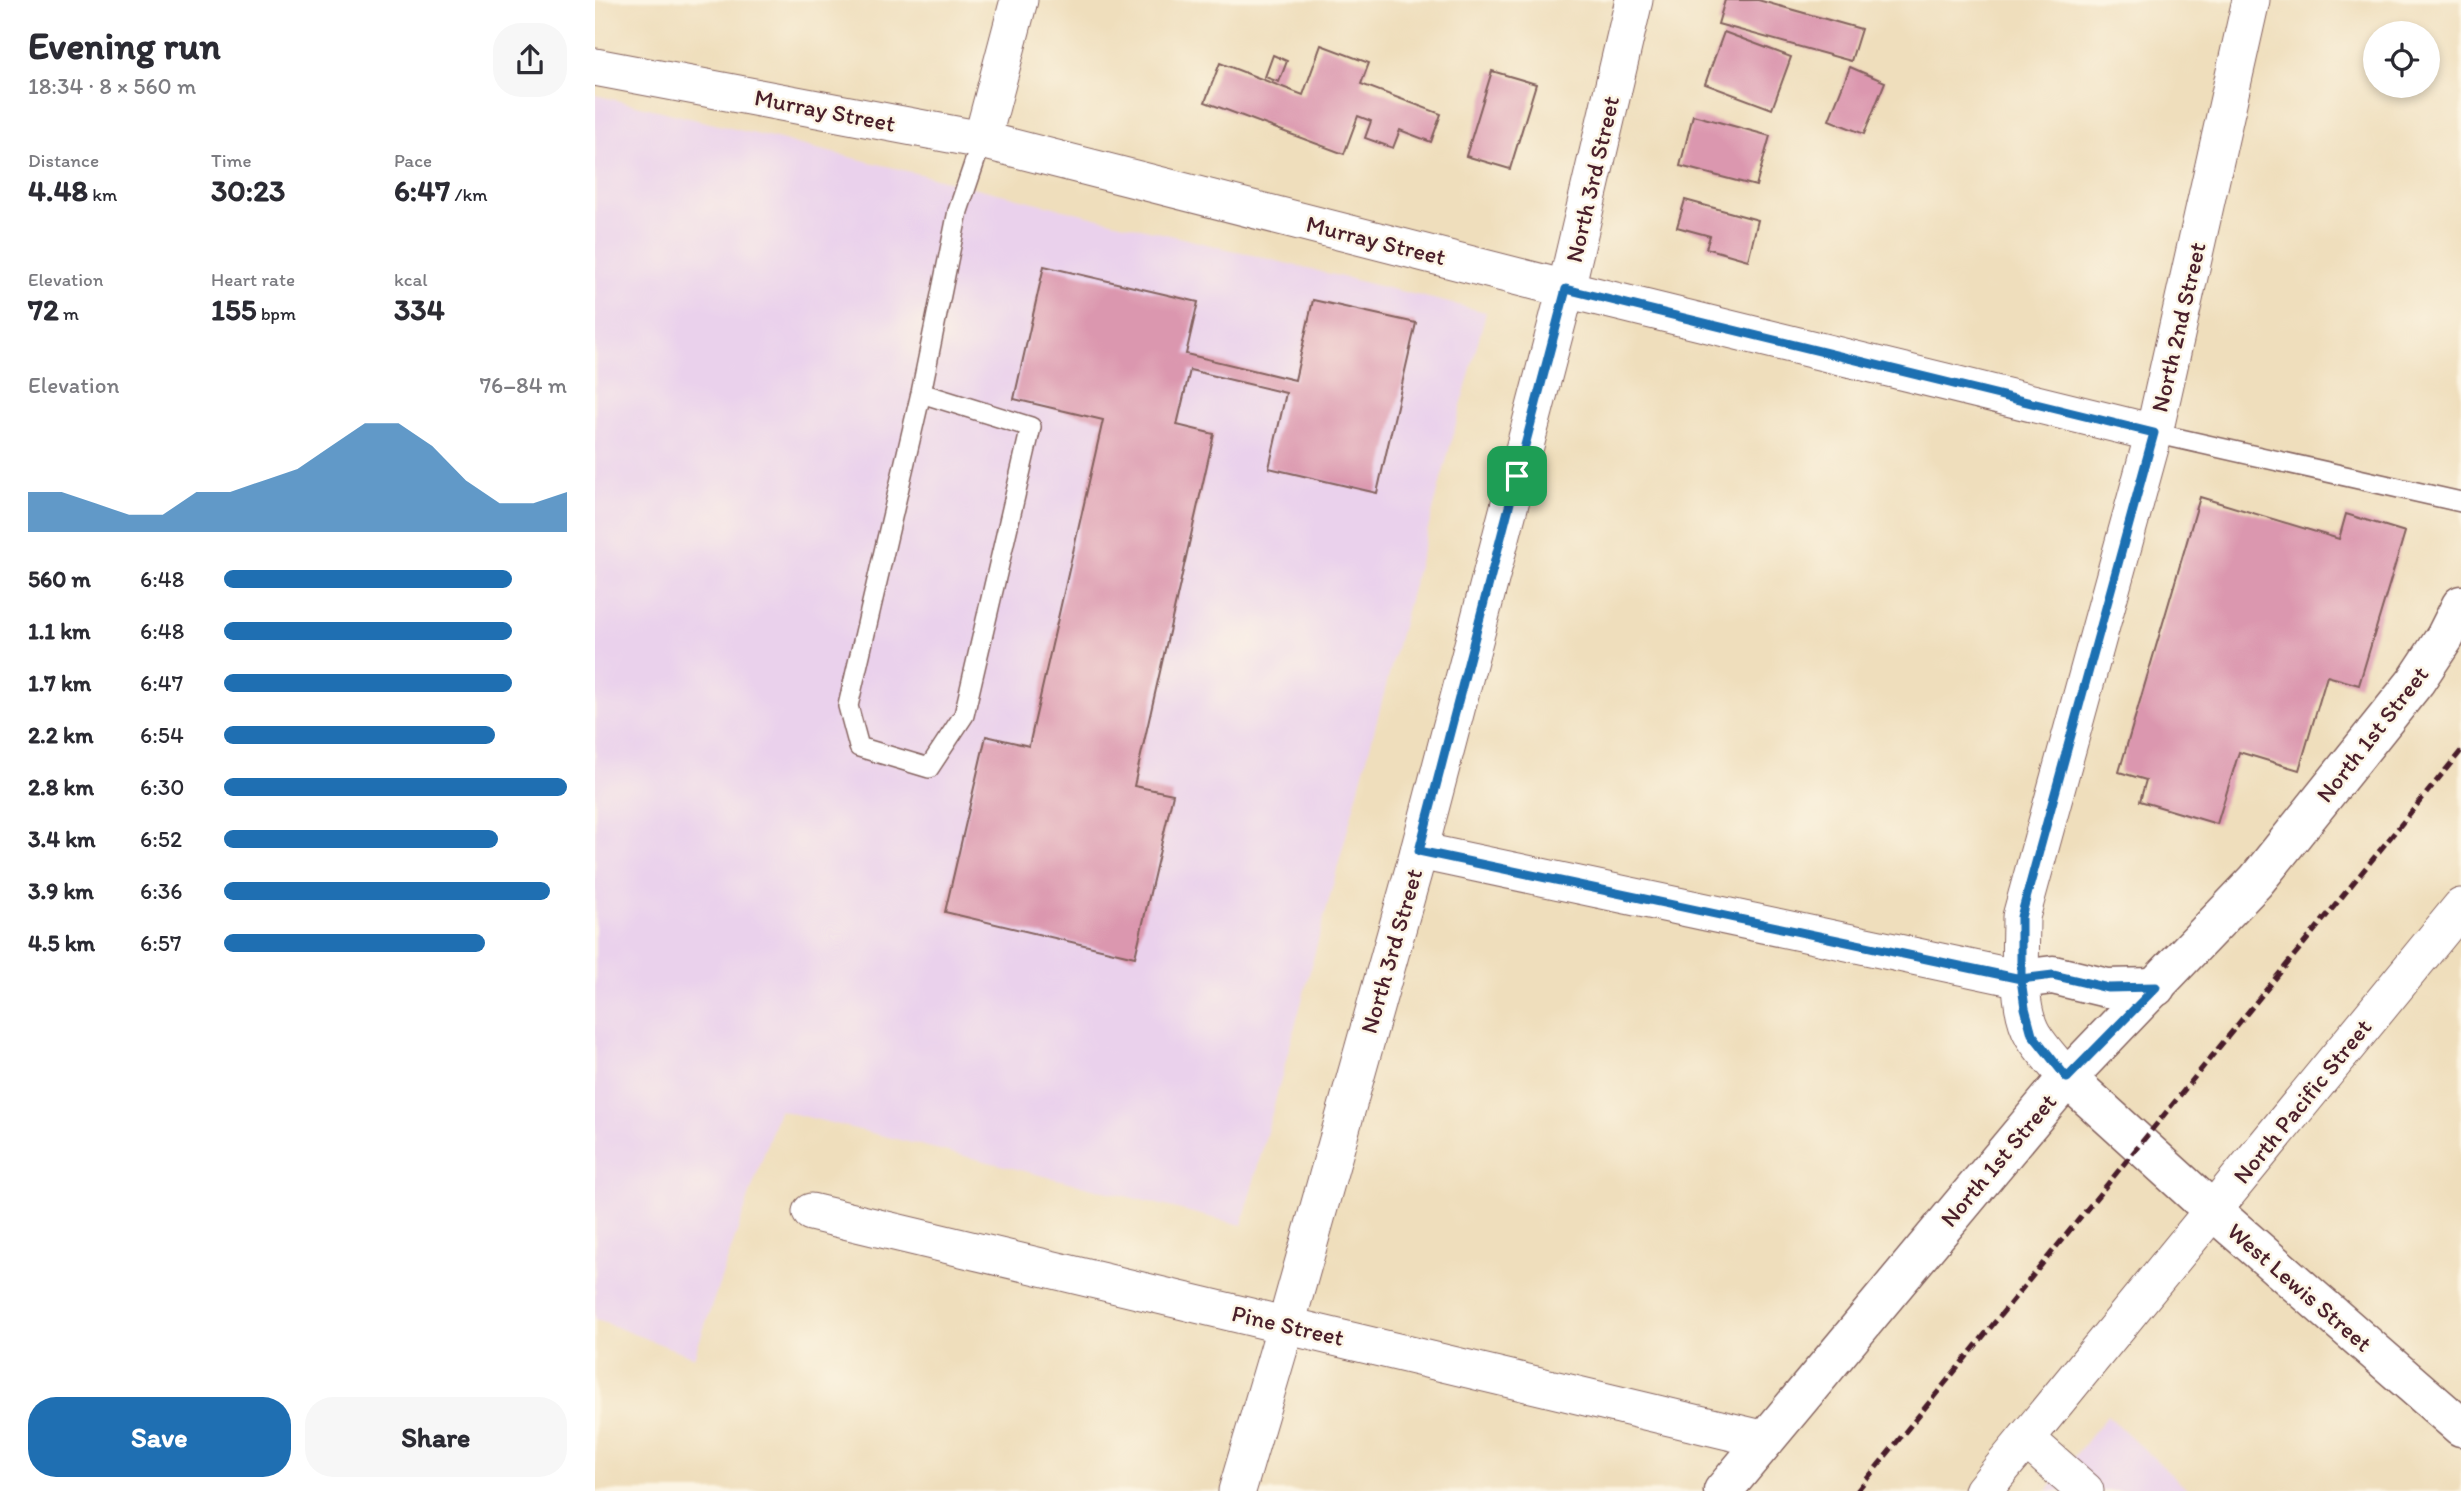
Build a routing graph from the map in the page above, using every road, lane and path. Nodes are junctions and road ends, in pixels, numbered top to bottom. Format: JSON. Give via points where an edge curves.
{"nodes":[{"id":1,"x":1019,"y":0,"type":"edge"},
{"id":2,"x":1634,"y":0,"type":"edge"},
{"id":3,"x":2251,"y":0,"type":"edge"},
{"id":4,"x":595,"y":67,"type":"edge"},
{"id":5,"x":982,"y":140,"type":"junction"},
{"id":6,"x":1566,"y":289,"type":"junction"},
{"id":7,"x":921,"y":393,"type":"junction"},
{"id":8,"x":2154,"y":433,"type":"junction"},
{"id":9,"x":2461,"y":502,"type":"edge"},
{"id":10,"x":2461,"y":605,"type":"edge"},
{"id":11,"x":1419,"y":851,"type":"junction"},
{"id":12,"x":2461,"y":907,"type":"edge"},
{"id":13,"x":2021,"y":979,"type":"junction"},
{"id":14,"x":2156,"y":987,"type":"junction"},
{"id":15,"x":2067,"y":1078,"type":"junction"},
{"id":16,"x":2212,"y":1210,"type":"junction"},
{"id":17,"x":811,"y":1212,"type":"dead end"},
{"id":18,"x":1286,"y":1325,"type":"junction"},
{"id":19,"x":2461,"y":1427,"type":"edge"},
{"id":20,"x":2026,"y":1439,"type":"junction"},
{"id":21,"x":1766,"y":1440,"type":"junction"},
{"id":22,"x":1237,"y":1491,"type":"edge"},
{"id":23,"x":1723,"y":1491,"type":"edge"},
{"id":24,"x":1983,"y":1491,"type":"edge"},
{"id":25,"x":2085,"y":1491,"type":"edge"}],
"edges":[{"from":1,"to":5,"type":"street"},
{"from":2,"to":6,"type":"street","name":"North 3rd Street"},
{"from":3,"to":8,"type":"street","name":"North 2nd Street"},
{"from":4,"to":5,"type":"street","name":"Murray Street"},
{"from":5,"to":6,"type":"street","name":"Murray Street"},
{"from":5,"to":7,"type":"lane","via":[[958,211]]},
{"from":6,"to":8,"type":"street","name":"Murray Street"},
{"from":6,"to":11,"type":"street","name":"North 3rd Street"},
{"from":7,"to":7,"type":"lane","via":[[848,706],[859,747],[929,768],[964,715],[1031,427]]},
{"from":8,"to":9,"type":"lane"},
{"from":8,"to":13,"type":"street","name":"North 2nd Street","via":[[2021,917]]},
{"from":10,"to":14,"type":"street","name":"North 1st Street","via":[[2416,681],[2328,792],[2256,881]]},
{"from":11,"to":13,"type":"street"},
{"from":11,"to":18,"type":"street","name":"North 3rd Street"},
{"from":12,"to":16,"type":"street","name":"North Pacific Street"},
{"from":13,"to":14,"type":"street","via":[[2053,975],[2108,988]]},
{"from":13,"to":15,"type":"street","name":"North 2nd Street","via":[[2032,1034]]},
{"from":14,"to":15,"type":"street","name":"North 1st Street"},
{"from":15,"to":16,"type":"street","name":"West Lewis Street"},
{"from":15,"to":21,"type":"street","name":"North 1st Street"},
{"from":16,"to":19,"type":"street","name":"West Lewis Street"},
{"from":16,"to":20,"type":"street","name":"North Pacific Street"},
{"from":17,"to":18,"type":"street","name":"Pine Street"},
{"from":18,"to":21,"type":"street","name":"Pine Street"},
{"from":18,"to":22,"type":"street","name":"North 3rd Street"},
{"from":20,"to":24,"type":"street","name":"North Pacific Street"},
{"from":20,"to":25,"type":"street"},
{"from":21,"to":23,"type":"street","name":"North 1st Street"}]}
